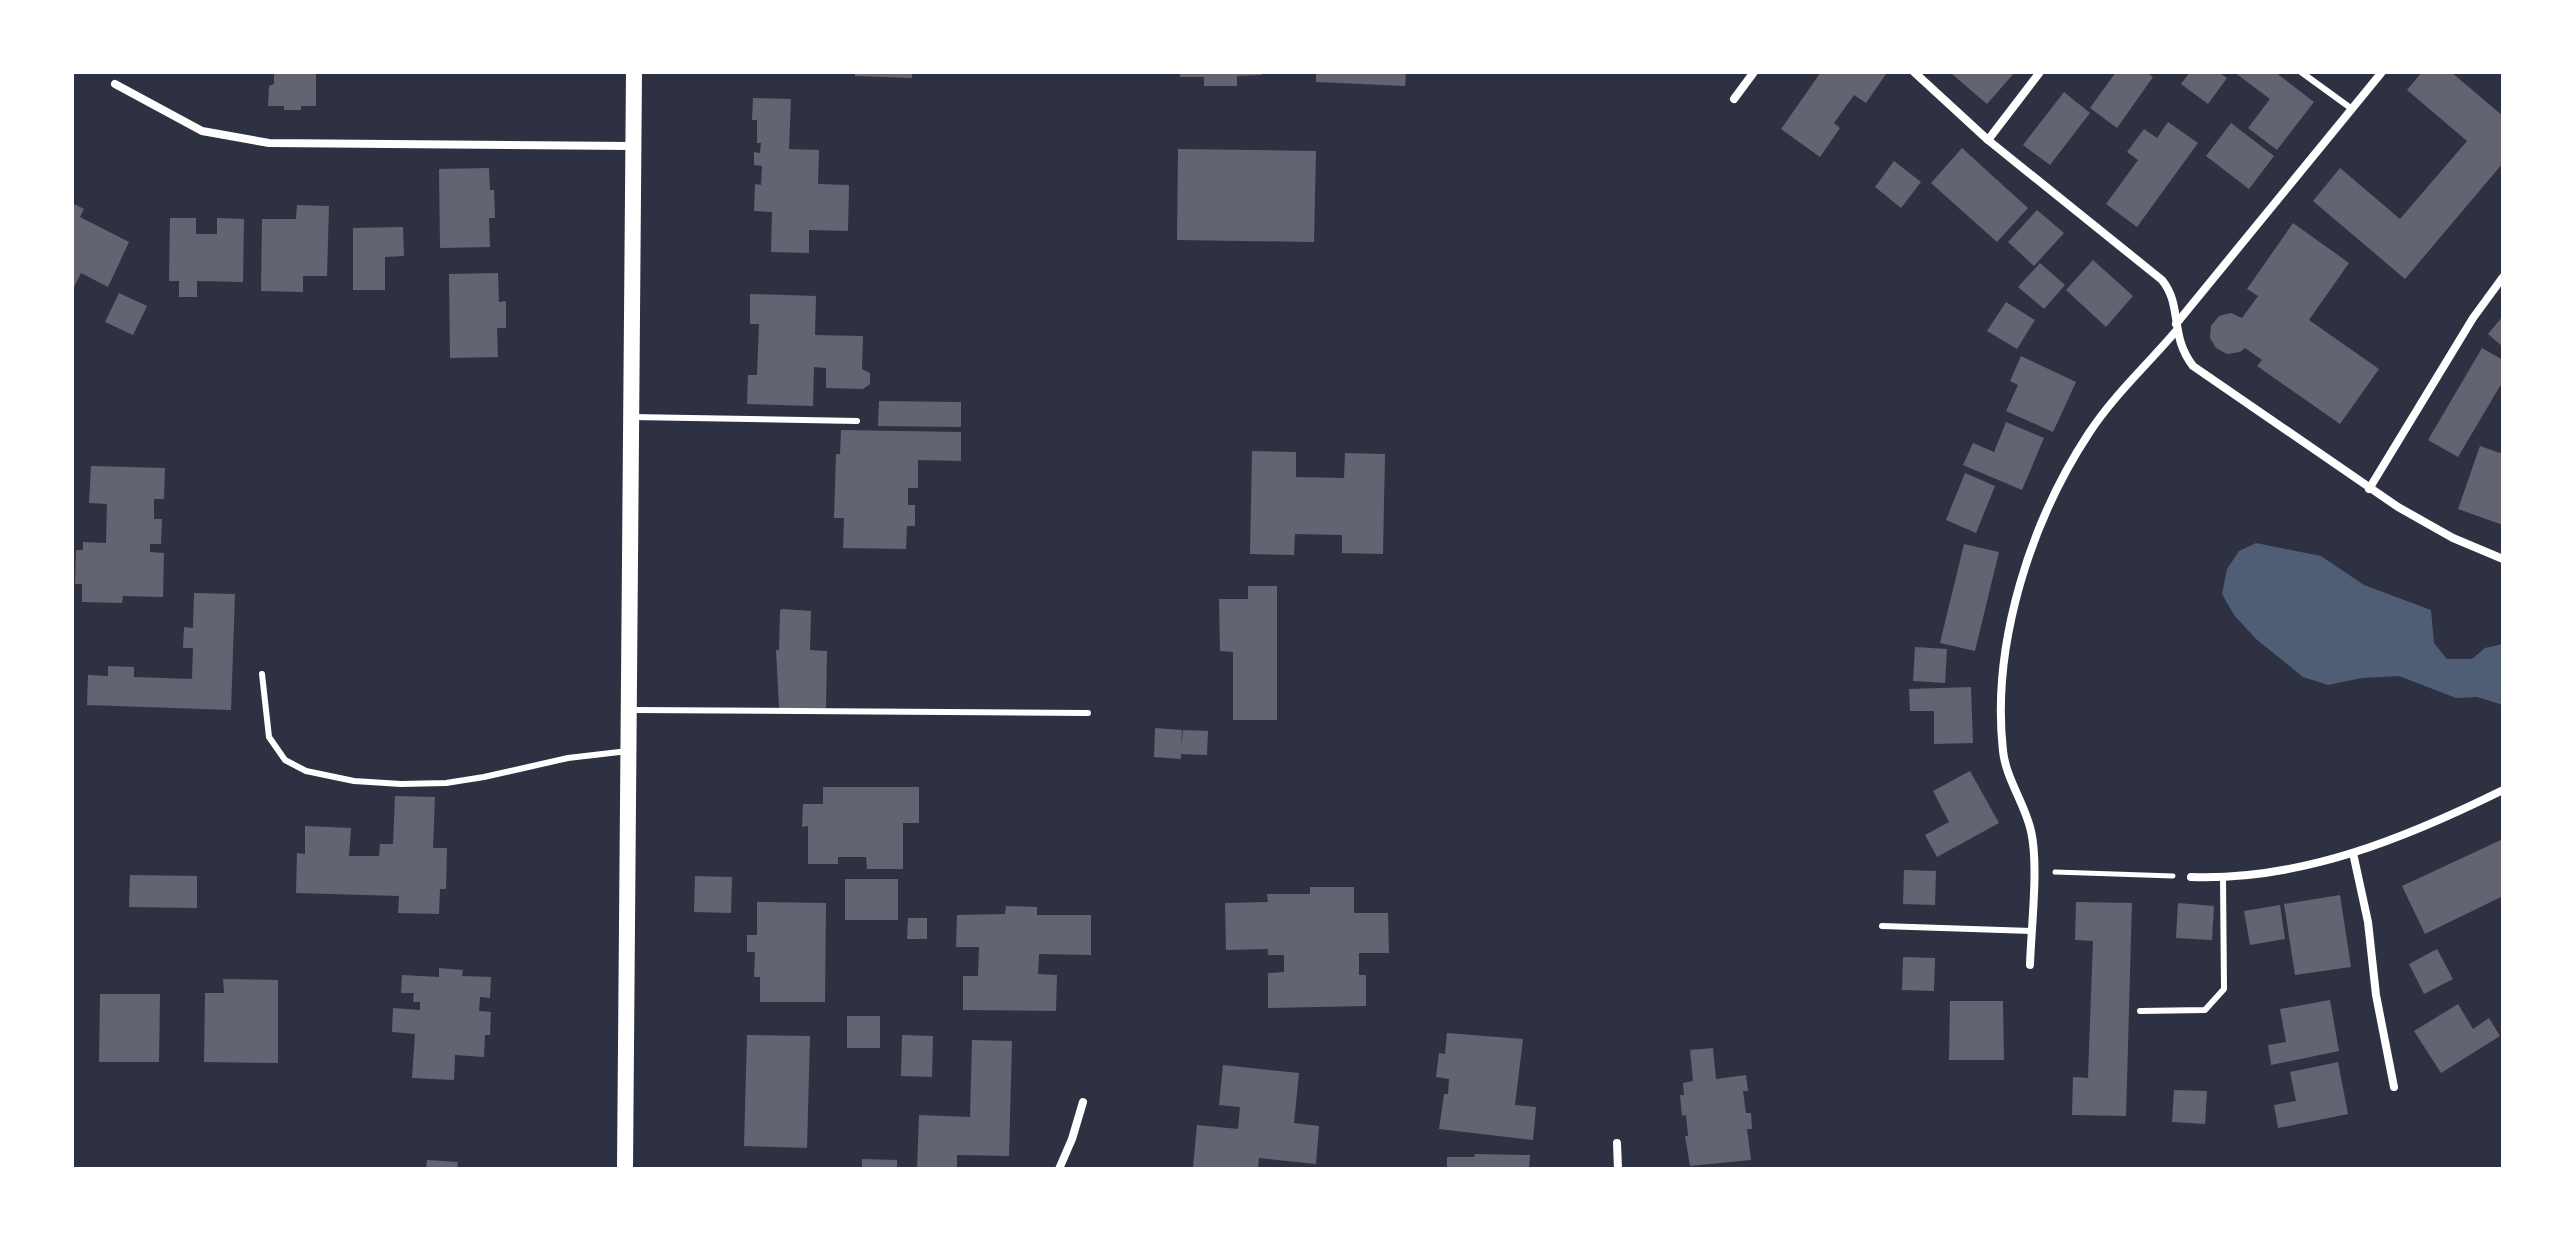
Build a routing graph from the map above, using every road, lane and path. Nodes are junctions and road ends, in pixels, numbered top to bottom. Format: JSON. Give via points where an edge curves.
{"nodes":[{"id":1,"x":634,"y":72,"type":"edge"},
{"id":2,"x":1754,"y":72,"type":"edge"},
{"id":3,"x":1914,"y":72,"type":"edge"},
{"id":4,"x":2040,"y":72,"type":"edge"},
{"id":5,"x":2301,"y":72,"type":"edge"},
{"id":6,"x":2382,"y":72,"type":"edge"},
{"id":7,"x":115,"y":84,"type":"dead end"},
{"id":8,"x":1734,"y":99,"type":"dead end"},
{"id":9,"x":2352,"y":109,"type":"junction"},
{"id":10,"x":1988,"y":140,"type":"junction"},
{"id":11,"x":632,"y":146,"type":"junction"},
{"id":12,"x":2503,"y":277,"type":"edge"},
{"id":13,"x":2176,"y":328,"type":"junction"},
{"id":14,"x":631,"y":417,"type":"junction"},
{"id":15,"x":857,"y":421,"type":"dead end"},
{"id":16,"x":2369,"y":489,"type":"junction"},
{"id":17,"x":2503,"y":559,"type":"edge"},
{"id":18,"x":262,"y":674,"type":"dead end"},
{"id":19,"x":628,"y":710,"type":"junction"},
{"id":20,"x":1088,"y":713,"type":"dead end"},
{"id":21,"x":628,"y":751,"type":"junction"},
{"id":22,"x":2503,"y":790,"type":"edge"},
{"id":23,"x":2353,"y":853,"type":"junction"},
{"id":24,"x":2034,"y":872,"type":"junction"},
{"id":25,"x":2191,"y":877,"type":"joint"},
{"id":26,"x":2223,"y":878,"type":"junction"},
{"id":27,"x":1882,"y":926,"type":"dead end"},
{"id":28,"x":2031,"y":931,"type":"junction"},
{"id":29,"x":2030,"y":965,"type":"dead end"},
{"id":30,"x":2140,"y":1011,"type":"dead end"},
{"id":31,"x":2394,"y":1087,"type":"dead end"},
{"id":32,"x":1083,"y":1102,"type":"dead end"},
{"id":33,"x":1617,"y":1143,"type":"dead end"},
{"id":34,"x":625,"y":1169,"type":"edge"},
{"id":35,"x":1059,"y":1169,"type":"edge"},
{"id":36,"x":1618,"y":1169,"type":"edge"}],
"edges":[{"from":1,"to":11,"type":"main road"},
{"from":2,"to":8,"type":"street"},
{"from":3,"to":10,"type":"street"},
{"from":4,"to":10,"type":"street"},
{"from":5,"to":9,"type":"lane"},
{"from":6,"to":9,"type":"street"},
{"from":7,"to":11,"type":"street","via":[[202,131],[269,143]]},
{"from":9,"to":13,"type":"street"},
{"from":10,"to":13,"type":"street","via":[[2162,280],[2172,292]]},
{"from":11,"to":14,"type":"main road"},
{"from":12,"to":16,"type":"street"},
{"from":13,"to":16,"type":"street","via":[[2181,352],[2193,366]]},
{"from":13,"to":24,"type":"street","via":[[2089,433],[2042,519],[2014,612],[2002,680],[2001,732],[2004,756],[2032,834]]},
{"from":14,"to":15,"type":"lane"},
{"from":14,"to":19,"type":"main road"},
{"from":16,"to":17,"type":"street","via":[[2453,538]]},
{"from":18,"to":21,"type":"lane","via":[[269,737],[285,760],[306,771],[401,784],[446,783]]},
{"from":19,"to":20,"type":"lane"},
{"from":19,"to":21,"type":"main road"},
{"from":21,"to":34,"type":"main road"},
{"from":22,"to":23,"type":"street","via":[[2405,836]]},
{"from":23,"to":26,"type":"street","via":[[2272,873]]},
{"from":23,"to":31,"type":"street"},
{"from":24,"to":25,"type":"path"},
{"from":24,"to":28,"type":"street"},
{"from":25,"to":26,"type":"street"},
{"from":26,"to":30,"type":"lane","via":[[2224,989],[2205,1010]]},
{"from":27,"to":28,"type":"lane"},
{"from":28,"to":29,"type":"street"},
{"from":32,"to":35,"type":"street"},
{"from":33,"to":36,"type":"street"}]}
